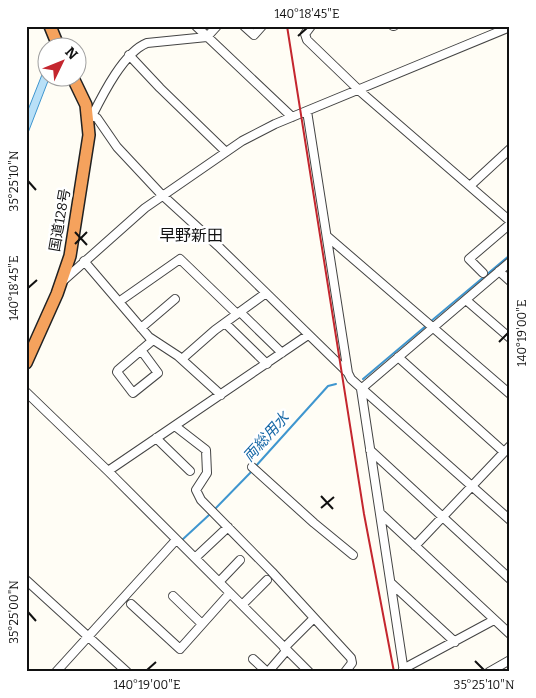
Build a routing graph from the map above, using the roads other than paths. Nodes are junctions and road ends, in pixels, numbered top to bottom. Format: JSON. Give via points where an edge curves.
{"nodes":[{"id":1,"x":50,"y":26,"type":"edge"},
{"id":2,"x":196,"y":26,"type":"edge"},
{"id":3,"x":217,"y":26,"type":"edge"},
{"id":4,"x":244,"y":26,"type":"edge"},
{"id":5,"x":262,"y":26,"type":"edge"},
{"id":6,"x":310,"y":26,"type":"edge"},
{"id":7,"x":510,"y":27,"type":"edge"},
{"id":8,"x":207,"y":37,"type":"junction"},
{"id":9,"x":55,"y":38,"type":"edge"},
{"id":10,"x":129,"y":55,"type":"junction"},
{"id":11,"x":77,"y":88,"type":"edge"},
{"id":12,"x":359,"y":90,"type":"junction"},
{"id":13,"x":307,"y":111,"type":"junction"},
{"id":14,"x":90,"y":116,"type":"junction"},
{"id":15,"x":292,"y":117,"type":"junction"},
{"id":16,"x":510,"y":149,"type":"edge"},
{"id":17,"x":226,"y":152,"type":"junction"},
{"id":18,"x":471,"y":185,"type":"junction"},
{"id":19,"x":163,"y":196,"type":"junction"},
{"id":20,"x":510,"y":220,"type":"edge"},
{"id":21,"x":510,"y":224,"type":"edge"},
{"id":22,"x":328,"y":237,"type":"junction"},
{"id":23,"x":84,"y":261,"type":"junction"},
{"id":24,"x":510,"y":262,"type":"edge"},
{"id":25,"x":499,"y":272,"type":"junction"},
{"id":26,"x":483,"y":273,"type":"dead end"},
{"id":27,"x":510,"y":281,"type":"edge"},
{"id":28,"x":62,"y":282,"type":"junction"},
{"id":29,"x":266,"y":293,"type":"junction"},
{"id":30,"x":175,"y":299,"type":"dead end"},
{"id":31,"x":466,"y":300,"type":"junction"},
{"id":32,"x":120,"y":301,"type":"junction"},
{"id":33,"x":238,"y":313,"type":"junction"},
{"id":34,"x":225,"y":323,"type":"junction"},
{"id":35,"x":142,"y":328,"type":"junction"},
{"id":36,"x":434,"y":329,"type":"junction"},
{"id":37,"x":308,"y":335,"type":"junction"},
{"id":38,"x":510,"y":338,"type":"edge"},
{"id":39,"x":153,"y":340,"type":"junction"},
{"id":40,"x":141,"y":350,"type":"junction"},
{"id":41,"x":282,"y":353,"type":"junction"},
{"id":42,"x":398,"y":358,"type":"junction"},
{"id":43,"x":182,"y":359,"type":"junction"},
{"id":44,"x":26,"y":363,"type":"edge"},
{"id":45,"x":267,"y":364,"type":"junction"},
{"id":46,"x":348,"y":373,"type":"junction"},
{"id":47,"x":361,"y":389,"type":"junction"},
{"id":48,"x":26,"y":392,"type":"edge"},
{"id":49,"x":510,"y":394,"type":"edge"},
{"id":50,"x":221,"y":395,"type":"junction"},
{"id":51,"x":175,"y":426,"type":"junction"},
{"id":52,"x":156,"y":438,"type":"junction"},
{"id":53,"x":507,"y":449,"type":"edge"},
{"id":54,"x":370,"y":450,"type":"junction"},
{"id":55,"x":254,"y":468,"type":"dead end"},
{"id":56,"x":108,"y":471,"type":"junction"},
{"id":57,"x":190,"y":471,"type":"dead end"},
{"id":58,"x":472,"y":486,"type":"junction"},
{"id":59,"x":380,"y":513,"type":"junction"},
{"id":60,"x":442,"y":517,"type":"junction"},
{"id":61,"x":510,"y":520,"type":"edge"},
{"id":62,"x":228,"y":527,"type":"junction"},
{"id":63,"x":176,"y":540,"type":"junction"},
{"id":64,"x":415,"y":546,"type":"junction"},
{"id":65,"x":353,"y":555,"type":"dead end"},
{"id":66,"x":195,"y":558,"type":"junction"},
{"id":67,"x":240,"y":560,"type":"dead end"},
{"id":68,"x":510,"y":579,"type":"edge"},
{"id":69,"x":26,"y":580,"type":"edge"},
{"id":70,"x":267,"y":580,"type":"dead end"},
{"id":71,"x":219,"y":582,"type":"junction"},
{"id":72,"x":391,"y":583,"type":"junction"},
{"id":73,"x":230,"y":593,"type":"junction"},
{"id":74,"x":173,"y":596,"type":"dead end"},
{"id":75,"x":131,"y":604,"type":"dead end"},
{"id":76,"x":242,"y":605,"type":"junction"},
{"id":77,"x":314,"y":618,"type":"junction"},
{"id":78,"x":494,"y":620,"type":"junction"},
{"id":79,"x":202,"y":624,"type":"junction"},
{"id":80,"x":510,"y":634,"type":"edge"},
{"id":81,"x":89,"y":636,"type":"junction"},
{"id":82,"x":455,"y":642,"type":"junction"},
{"id":83,"x":285,"y":649,"type":"junction"},
{"id":84,"x":253,"y":659,"type":"dead end"},
{"id":85,"x":510,"y":660,"type":"edge"},
{"id":86,"x":404,"y":671,"type":"edge"},
{"id":87,"x":492,"y":671,"type":"edge"},
{"id":88,"x":56,"y":672,"type":"edge"},
{"id":89,"x":127,"y":672,"type":"edge"},
{"id":90,"x":267,"y":672,"type":"edge"},
{"id":91,"x":309,"y":672,"type":"edge"},
{"id":92,"x":346,"y":672,"type":"edge"}],
"edges":[{"from":1,"to":9,"type":"highway"},
{"from":2,"to":8,"type":"street"},
{"from":3,"to":8,"type":"street"},
{"from":4,"to":5,"type":"street","via":[[254,35]]},
{"from":6,"to":12,"type":"street","via":[[305,34],[307,40]]},
{"from":7,"to":12,"type":"street"},
{"from":8,"to":10,"type":"street","via":[[147,44]]},
{"from":8,"to":15,"type":"street"},
{"from":10,"to":14,"type":"street"},
{"from":10,"to":17,"type":"street"},
{"from":11,"to":14,"type":"highway","name":"国道128号"},
{"from":12,"to":13,"type":"street"},
{"from":12,"to":18,"type":"street"},
{"from":13,"to":15,"type":"street"},
{"from":13,"to":22,"type":"street"},
{"from":14,"to":19,"type":"street","via":[[97,118],[118,147]]},
{"from":14,"to":28,"type":"highway","name":"国道128号","via":[[70,256]]},
{"from":15,"to":17,"type":"street","via":[[258,132]]},
{"from":16,"to":18,"type":"street"},
{"from":17,"to":19,"type":"street"},
{"from":18,"to":20,"type":"street"},
{"from":19,"to":23,"type":"street","via":[[134,216]]},
{"from":19,"to":29,"type":"street"},
{"from":21,"to":26,"type":"street","via":[[469,258]]},
{"from":22,"to":36,"type":"street"},
{"from":22,"to":46,"type":"street"},
{"from":23,"to":28,"type":"street"},
{"from":23,"to":32,"type":"street"},
{"from":24,"to":25,"type":"street"},
{"from":25,"to":27,"type":"street"},
{"from":25,"to":31,"type":"street"},
{"from":28,"to":44,"type":"highway","name":"国道128号"},
{"from":29,"to":33,"type":"street"},
{"from":29,"to":37,"type":"street"},
{"from":30,"to":35,"type":"street"},
{"from":31,"to":36,"type":"street"},
{"from":31,"to":38,"type":"street"},
{"from":32,"to":33,"type":"street","via":[[180,259]]},
{"from":32,"to":35,"type":"street"},
{"from":33,"to":34,"type":"street"},
{"from":33,"to":41,"type":"street"},
{"from":34,"to":43,"type":"street"},
{"from":34,"to":45,"type":"street"},
{"from":35,"to":39,"type":"street"},
{"from":36,"to":42,"type":"street"},
{"from":36,"to":49,"type":"street"},
{"from":37,"to":41,"type":"street"},
{"from":37,"to":46,"type":"street"},
{"from":39,"to":40,"type":"street"},
{"from":39,"to":43,"type":"street"},
{"from":40,"to":40,"type":"street","via":[[117,372],[133,393],[158,372]]},
{"from":41,"to":45,"type":"street"},
{"from":42,"to":47,"type":"street"},
{"from":42,"to":53,"type":"street"},
{"from":43,"to":50,"type":"street"},
{"from":45,"to":50,"type":"street"},
{"from":46,"to":47,"type":"street"},
{"from":47,"to":54,"type":"street"},
{"from":47,"to":58,"type":"street"},
{"from":48,"to":56,"type":"street"},
{"from":50,"to":51,"type":"street"},
{"from":51,"to":52,"type":"street"},
{"from":51,"to":62,"type":"street","via":[[206,450],[207,473],[196,490],[201,500]]},
{"from":52,"to":56,"type":"street"},
{"from":52,"to":57,"type":"street"},
{"from":53,"to":58,"type":"street"},
{"from":54,"to":59,"type":"street"},
{"from":54,"to":60,"type":"street"},
{"from":55,"to":65,"type":"street"},
{"from":56,"to":63,"type":"street"},
{"from":58,"to":60,"type":"street"},
{"from":58,"to":61,"type":"street"},
{"from":59,"to":64,"type":"street"},
{"from":59,"to":72,"type":"street"},
{"from":60,"to":64,"type":"street"},
{"from":60,"to":68,"type":"street"},
{"from":62,"to":66,"type":"street"},
{"from":62,"to":77,"type":"street"},
{"from":63,"to":66,"type":"street"},
{"from":63,"to":81,"type":"street"},
{"from":64,"to":78,"type":"street"},
{"from":66,"to":71,"type":"street"},
{"from":67,"to":71,"type":"street"},
{"from":69,"to":81,"type":"street"},
{"from":70,"to":76,"type":"street"},
{"from":71,"to":73,"type":"street"},
{"from":72,"to":82,"type":"street"},
{"from":72,"to":86,"type":"street"},
{"from":73,"to":76,"type":"street"},
{"from":73,"to":79,"type":"street"},
{"from":74,"to":79,"type":"street"},
{"from":75,"to":79,"type":"street","via":[[180,649]]},
{"from":76,"to":83,"type":"street"},
{"from":77,"to":83,"type":"street"},
{"from":77,"to":92,"type":"street","via":[[351,658],[352,663]]},
{"from":78,"to":80,"type":"street"},
{"from":78,"to":82,"type":"street"},
{"from":81,"to":88,"type":"street"},
{"from":81,"to":89,"type":"street"},
{"from":82,"to":86,"type":"street"},
{"from":83,"to":90,"type":"street"},
{"from":83,"to":91,"type":"street"},
{"from":84,"to":90,"type":"street"},
{"from":85,"to":87,"type":"street"}]}
